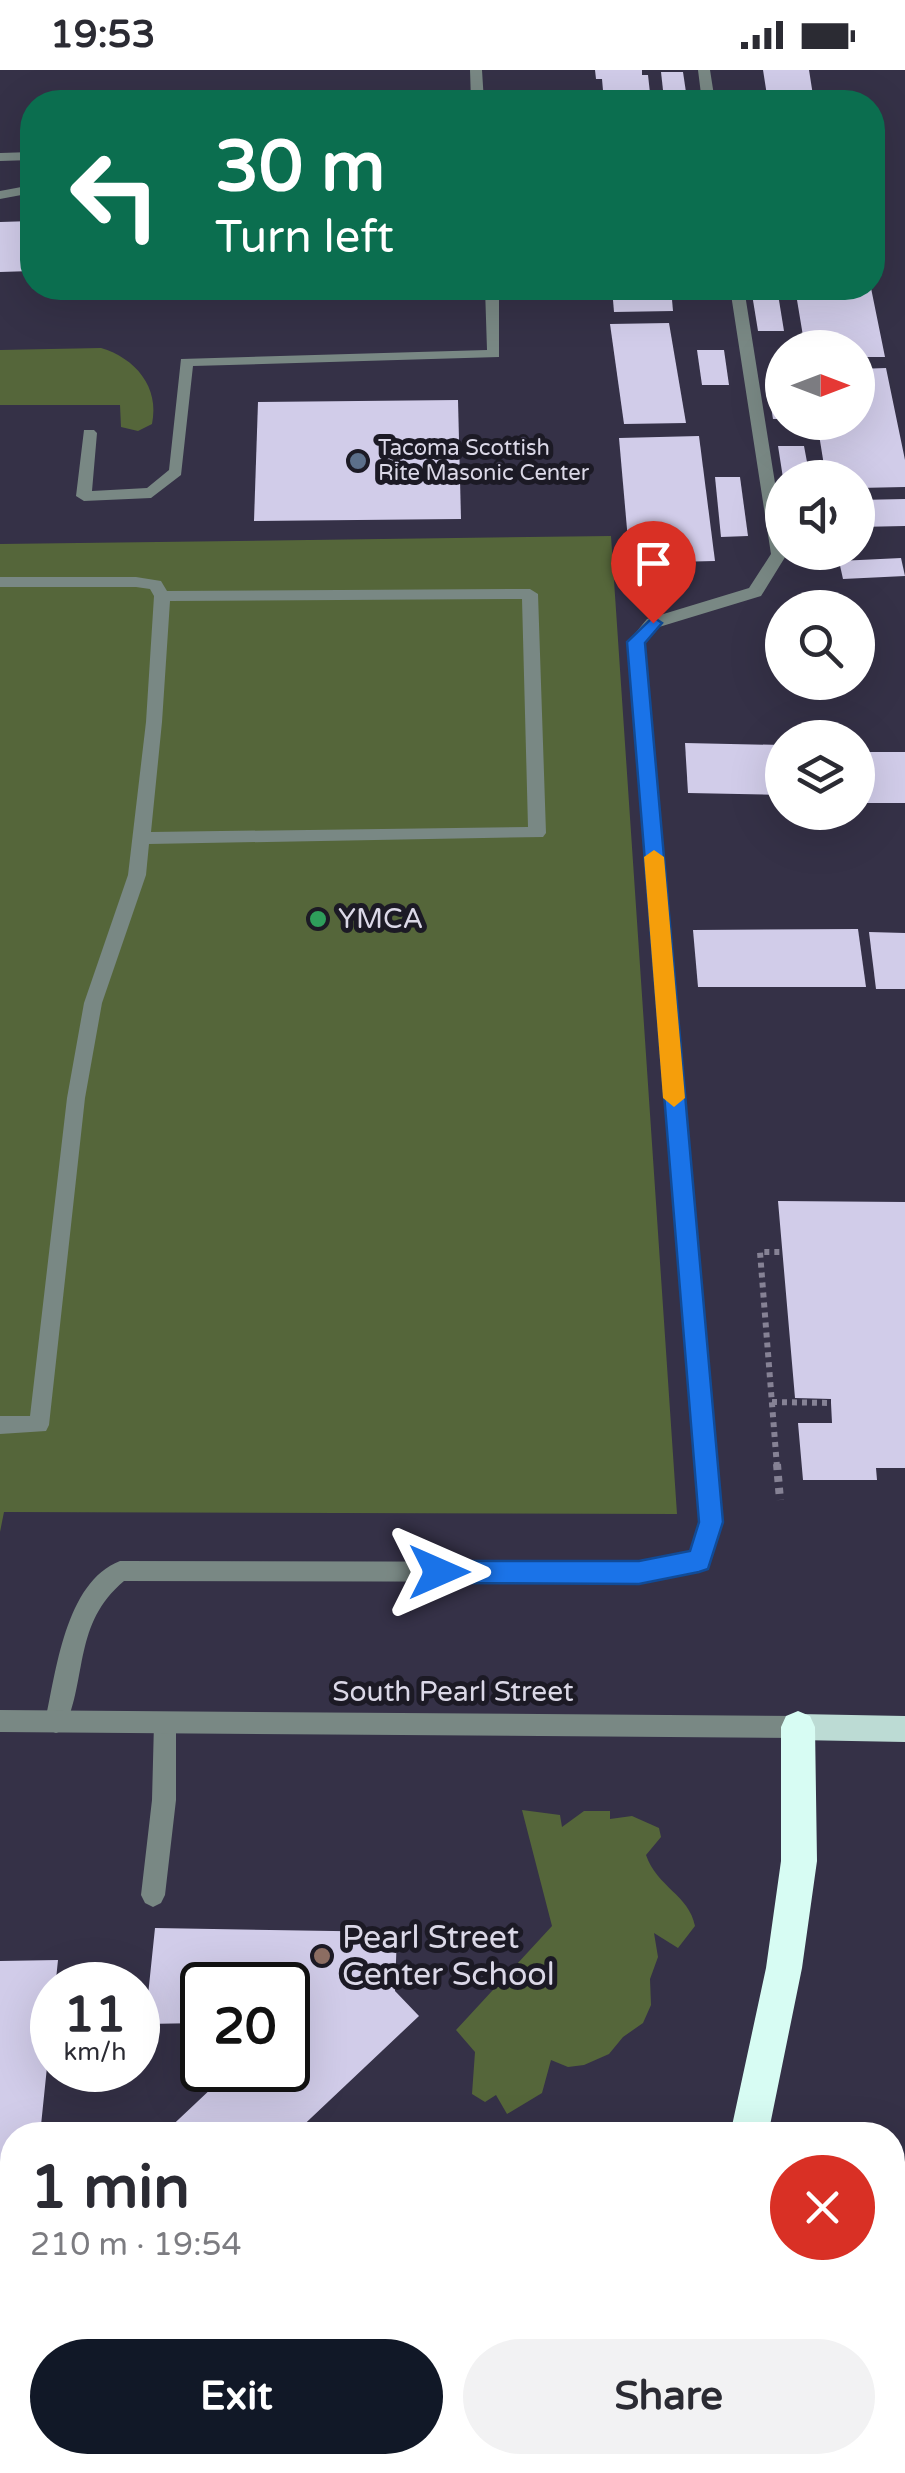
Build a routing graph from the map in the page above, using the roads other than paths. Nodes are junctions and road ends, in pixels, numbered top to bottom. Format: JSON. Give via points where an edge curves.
{"nodes":[{"id":1,"x":492,"y":300,"type":"edge"},
{"id":2,"x":740,"y":300,"type":"edge"},
{"id":3,"x":89,"y":433,"type":"dead end"},
{"id":4,"x":0,"y":582,"type":"edge"},
{"id":5,"x":162,"y":596,"type":"junction"},
{"id":6,"x":141,"y":838,"type":"junction"},
{"id":7,"x":0,"y":1425,"type":"edge"},
{"id":8,"x":0,"y":1721,"type":"edge"},
{"id":9,"x":56,"y":1722,"type":"junction"},
{"id":10,"x":165,"y":1723,"type":"junction"},
{"id":11,"x":798,"y":1727,"type":"junction"},
{"id":12,"x":905,"y":1729,"type":"edge"},
{"id":13,"x":153,"y":1896,"type":"dead end"},
{"id":14,"x":753,"y":2122,"type":"edge"}],
"edges":[{"from":1,"to":3,"type":"street","via":[[494,354],[186,362],[176,472],[151,493],[84,496]]},
{"from":2,"to":9,"type":"street","via":[[779,554],[754,592],[653,623],[636,642],[711,1522],[699,1561],[639,1572],[120,1572],[84,1605]]},
{"from":4,"to":5,"type":"street","via":[[136,582],[155,586]]},
{"from":5,"to":6,"type":"street"},
{"from":5,"to":6,"type":"street","via":[[530,594],[537,833]]},
{"from":6,"to":7,"type":"street","via":[[137,875],[93,1003],[83,1060],[39,1425]]},
{"from":8,"to":9,"type":"street","name":"South Pearl Street"},
{"from":9,"to":10,"type":"street","name":"South Pearl Street"},
{"from":10,"to":11,"type":"street","name":"South Pearl Street"},
{"from":10,"to":13,"type":"street"},
{"from":11,"to":12,"type":"main road","name":"South Pearl Street"},
{"from":11,"to":14,"type":"highway","via":[[799,1861]]}]}
